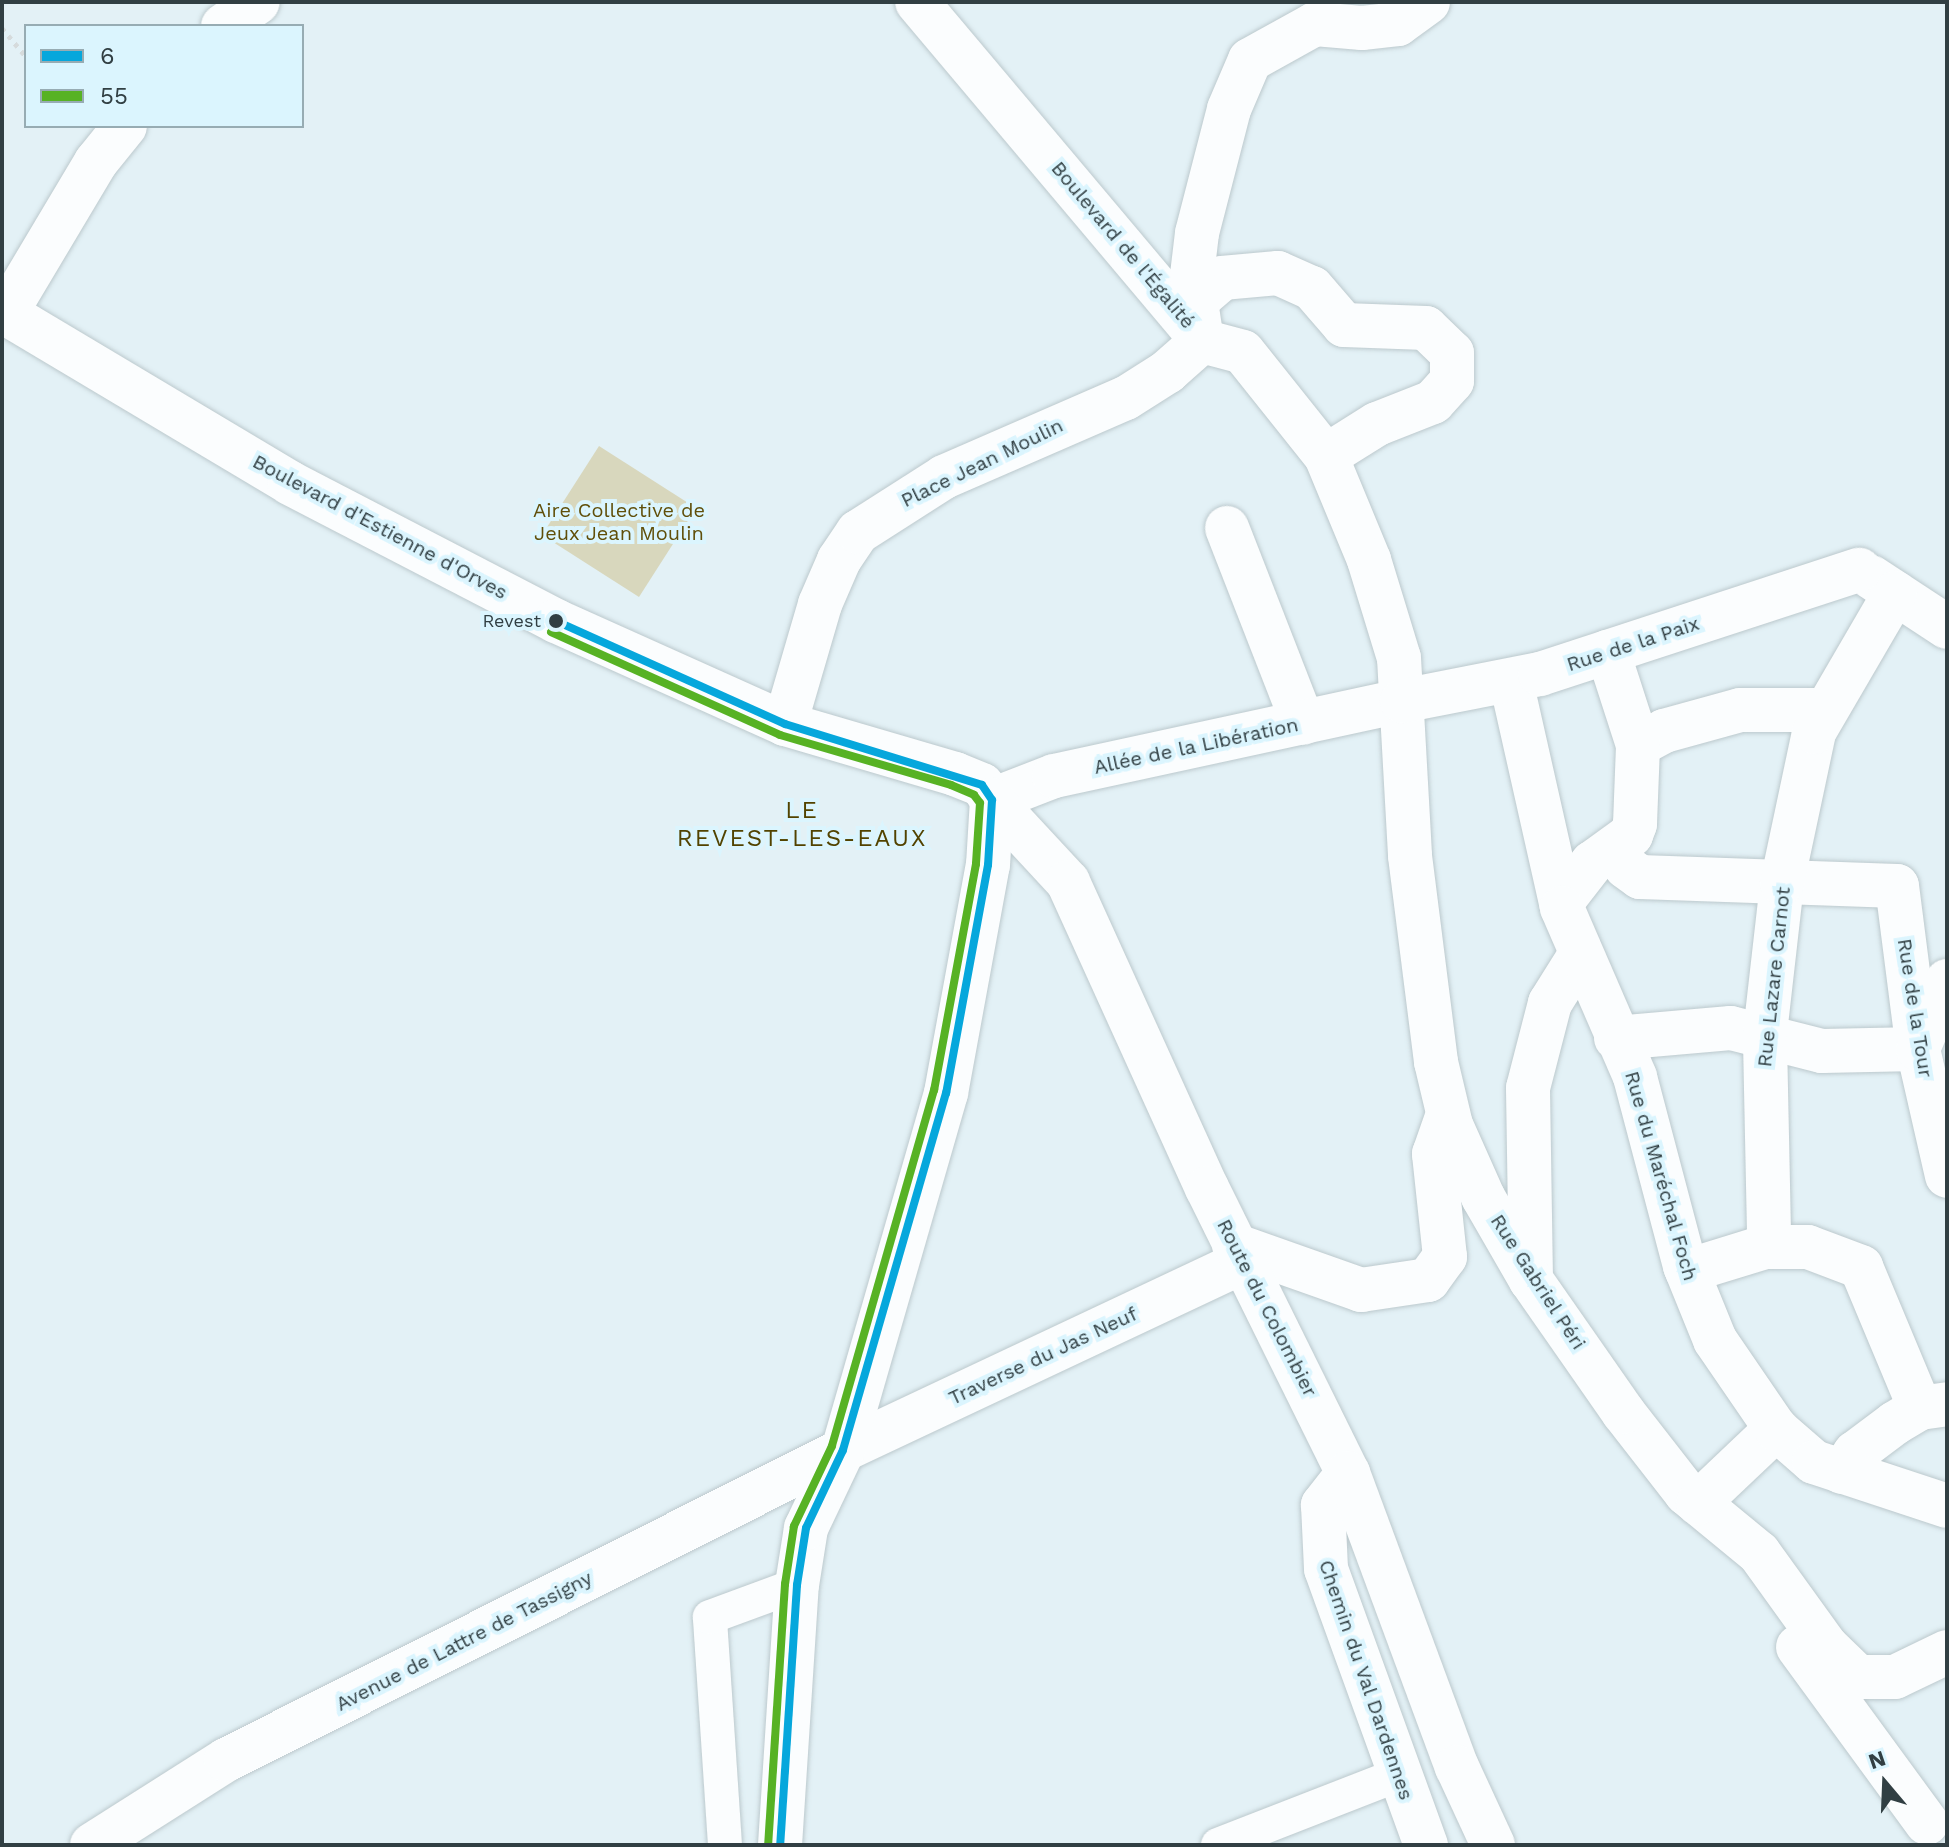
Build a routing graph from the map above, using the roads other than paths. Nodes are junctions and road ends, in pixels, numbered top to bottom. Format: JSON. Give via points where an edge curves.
{"nodes":[{"id":1,"x":258,"y":2,"type":"edge"},
{"id":2,"x":917,"y":2,"type":"edge"},
{"id":3,"x":1428,"y":2,"type":"edge"},
{"id":4,"x":226,"y":24,"type":"edge"},
{"id":5,"x":123,"y":128,"type":"edge"},
{"id":6,"x":4,"y":312,"type":"edge"},
{"id":7,"x":1199,"y":321,"type":"junction"},
{"id":8,"x":1326,"y":456,"type":"junction"},
{"id":9,"x":1227,"y":528,"type":"dead end"},
{"id":10,"x":1895,"y":593,"type":"junction"},
{"id":11,"x":1947,"y":627,"type":"edge"},
{"id":12,"x":1608,"y":652,"type":"junction"},
{"id":13,"x":1511,"y":681,"type":"junction"},
{"id":14,"x":1833,"y":696,"type":"junction"},
{"id":15,"x":1402,"y":701,"type":"junction"},
{"id":16,"x":1303,"y":723,"type":"junction"},
{"id":17,"x":785,"y":724,"type":"junction"},
{"id":18,"x":1638,"y":745,"type":"junction"},
{"id":19,"x":992,"y":800,"type":"junction"},
{"id":20,"x":1616,"y":847,"type":"junction"},
{"id":21,"x":1782,"y":883,"type":"junction"},
{"id":22,"x":1561,"y":903,"type":"junction"},
{"id":23,"x":1580,"y":955,"type":"junction"},
{"id":24,"x":1947,"y":981,"type":"edge"},
{"id":25,"x":1765,"y":1033,"type":"junction"},
{"id":26,"x":1616,"y":1038,"type":"junction"},
{"id":27,"x":1918,"y":1049,"type":"junction"},
{"id":28,"x":1448,"y":1114,"type":"junction"},
{"id":29,"x":1947,"y":1176,"type":"edge"},
{"id":30,"x":1765,"y":1247,"type":"junction"},
{"id":31,"x":1238,"y":1253,"type":"junction"},
{"id":32,"x":1687,"y":1271,"type":"junction"},
{"id":33,"x":1531,"y":1280,"type":"junction"},
{"id":34,"x":1933,"y":1406,"type":"edge"},
{"id":35,"x":1776,"y":1429,"type":"junction"},
{"id":36,"x":843,"y":1450,"type":"junction"},
{"id":37,"x":1842,"y":1472,"type":"junction"},
{"id":38,"x":1348,"y":1473,"type":"junction"},
{"id":39,"x":1698,"y":1503,"type":"junction"},
{"id":40,"x":1947,"y":1506,"type":"edge"},
{"id":41,"x":1759,"y":1553,"type":"junction"},
{"id":42,"x":797,"y":1585,"type":"junction"},
{"id":43,"x":1947,"y":1652,"type":"edge"},
{"id":44,"x":1398,"y":1775,"type":"junction"},
{"id":45,"x":1927,"y":1823,"type":"dead end"},
{"id":46,"x":92,"y":1845,"type":"edge"},
{"id":47,"x":725,"y":1845,"type":"edge"},
{"id":48,"x":780,"y":1845,"type":"edge"},
{"id":49,"x":1218,"y":1845,"type":"edge"},
{"id":50,"x":1426,"y":1845,"type":"edge"},
{"id":51,"x":1493,"y":1845,"type":"edge"}],
"edges":[{"from":1,"to":4,"type":"street"},
{"from":2,"to":7,"type":"street","name":"Boulevard de l'Égalité"},
{"from":3,"to":7,"type":"street","via":[[1398,24],[1315,24],[1277,40],[1250,60],[1229,109],[1197,233],[1192,275]]},
{"from":5,"to":6,"type":"street","via":[[96,162]]},
{"from":6,"to":17,"type":"street","name":"Boulevard d'Estienne d'Orves","via":[[290,483],[556,621]]},
{"from":7,"to":8,"type":"street","name":"Boulevard de l'Égalité","via":[[1243,352]]},
{"from":7,"to":8,"type":"street","name":"Place Jean Moulin","via":[[1222,278],[1278,273],[1312,288],[1344,325],[1387,331],[1426,328],[1452,353],[1452,381],[1433,402],[1377,424]]},
{"from":7,"to":17,"type":"street","name":"Place Jean Moulin","via":[[1167,372],[1126,398],[995,451],[902,500],[858,532],[820,604]]},
{"from":8,"to":15,"type":"street","name":"Boulevard de l'Égalité","via":[[1373,574],[1399,658]]},
{"from":9,"to":16,"type":"street"},
{"from":10,"to":11,"type":"street"},
{"from":10,"to":12,"type":"street","name":"Rue de la Paix","via":[[1859,570]]},
{"from":10,"to":14,"type":"street"},
{"from":12,"to":13,"type":"street","name":"Rue de la Paix"},
{"from":12,"to":18,"type":"street"},
{"from":13,"to":15,"type":"street","name":"Rue de la Paix"},
{"from":13,"to":22,"type":"street","name":"Rue du Maréchal Foch"},
{"from":14,"to":18,"type":"street","via":[[1740,710],[1664,731]]},
{"from":14,"to":21,"type":"street","name":"Rue Lazare Carnot","via":[[1814,732]]},
{"from":15,"to":16,"type":"street","name":"Allée de la Libération"},
{"from":15,"to":28,"type":"street","name":"Rue Gabriel Péri","via":[[1410,856],[1436,1062]]},
{"from":16,"to":19,"type":"street","name":"Allée de la Libération"},
{"from":17,"to":19,"type":"street","name":"Boulevard d'Estienne d'Orves","via":[[955,774],[982,785]]},
{"from":18,"to":20,"type":"street","via":[[1635,824]]},
{"from":19,"to":31,"type":"street","name":"Route du Colombier","via":[[1068,882]]},
{"from":19,"to":36,"type":"street","via":[[988,865],[946,1093]]},
{"from":20,"to":21,"type":"street","via":[[1626,867],[1640,877]]},
{"from":20,"to":22,"type":"street","via":[[1592,863]]},
{"from":21,"to":25,"type":"street","name":"Rue Lazare Carnot"},
{"from":21,"to":27,"type":"street","name":"Rue de la Tour","via":[[1897,886]]},
{"from":22,"to":23,"type":"street","name":"Rue du Maréchal Foch"},
{"from":23,"to":26,"type":"street","name":"Rue du Maréchal Foch"},
{"from":23,"to":33,"type":"street","via":[[1550,1003],[1528,1088]]},
{"from":24,"to":27,"type":"street"},
{"from":25,"to":26,"type":"street","via":[[1699,1027]]},
{"from":25,"to":27,"type":"street","via":[[1822,1051]]},
{"from":25,"to":30,"type":"street","name":"Rue Lazare Carnot"},
{"from":26,"to":32,"type":"street","name":"Rue du Maréchal Foch","via":[[1645,1105]]},
{"from":27,"to":29,"type":"street","name":"Rue de la Tour"},
{"from":28,"to":31,"type":"street","via":[[1434,1154],[1445,1257],[1428,1280],[1361,1290]]},
{"from":28,"to":33,"type":"street","name":"Rue Gabriel Péri","via":[[1478,1186]]},
{"from":30,"to":32,"type":"street"},
{"from":30,"to":34,"type":"street","via":[[1808,1247],[1861,1267]]},
{"from":31,"to":36,"type":"street","name":"Traverse du Jas Neuf"},
{"from":31,"to":38,"type":"street","name":"Route du Colombier"},
{"from":32,"to":35,"type":"street","name":"Rue du Maréchal Foch","via":[[1715,1340]]},
{"from":33,"to":39,"type":"street","name":"Rue Gabriel Péri","via":[[1623,1412]]},
{"from":34,"to":37,"type":"street","via":[[1867,1442]]},
{"from":35,"to":37,"type":"street","name":"Rue du Maréchal Foch","via":[[1814,1462]]},
{"from":35,"to":39,"type":"street"},
{"from":36,"to":42,"type":"street","via":[[806,1528]]},
{"from":36,"to":46,"type":"street","name":"Avenue de Lattre de Tassigny","via":[[226,1760]]},
{"from":37,"to":40,"type":"street","name":"Rue du Maréchal Foch"},
{"from":38,"to":44,"type":"street","name":"Chemin du Val Dardennes","via":[[1323,1505],[1321,1544]]},
{"from":38,"to":51,"type":"street","name":"Route du Colombier","via":[[1457,1767]]},
{"from":39,"to":41,"type":"street","name":"Rue Gabriel Péri"},
{"from":41,"to":43,"type":"street","name":"Rue Gabriel Péri","via":[[1826,1646],[1858,1677],[1895,1677]]},
{"from":41,"to":45,"type":"street","via":[[1771,1595],[1799,1648]]},
{"from":42,"to":47,"type":"lane","via":[[710,1617]]},
{"from":42,"to":48,"type":"street"},
{"from":44,"to":49,"type":"lane"},
{"from":44,"to":50,"type":"street","name":"Chemin du Val Dardennes"}]}
